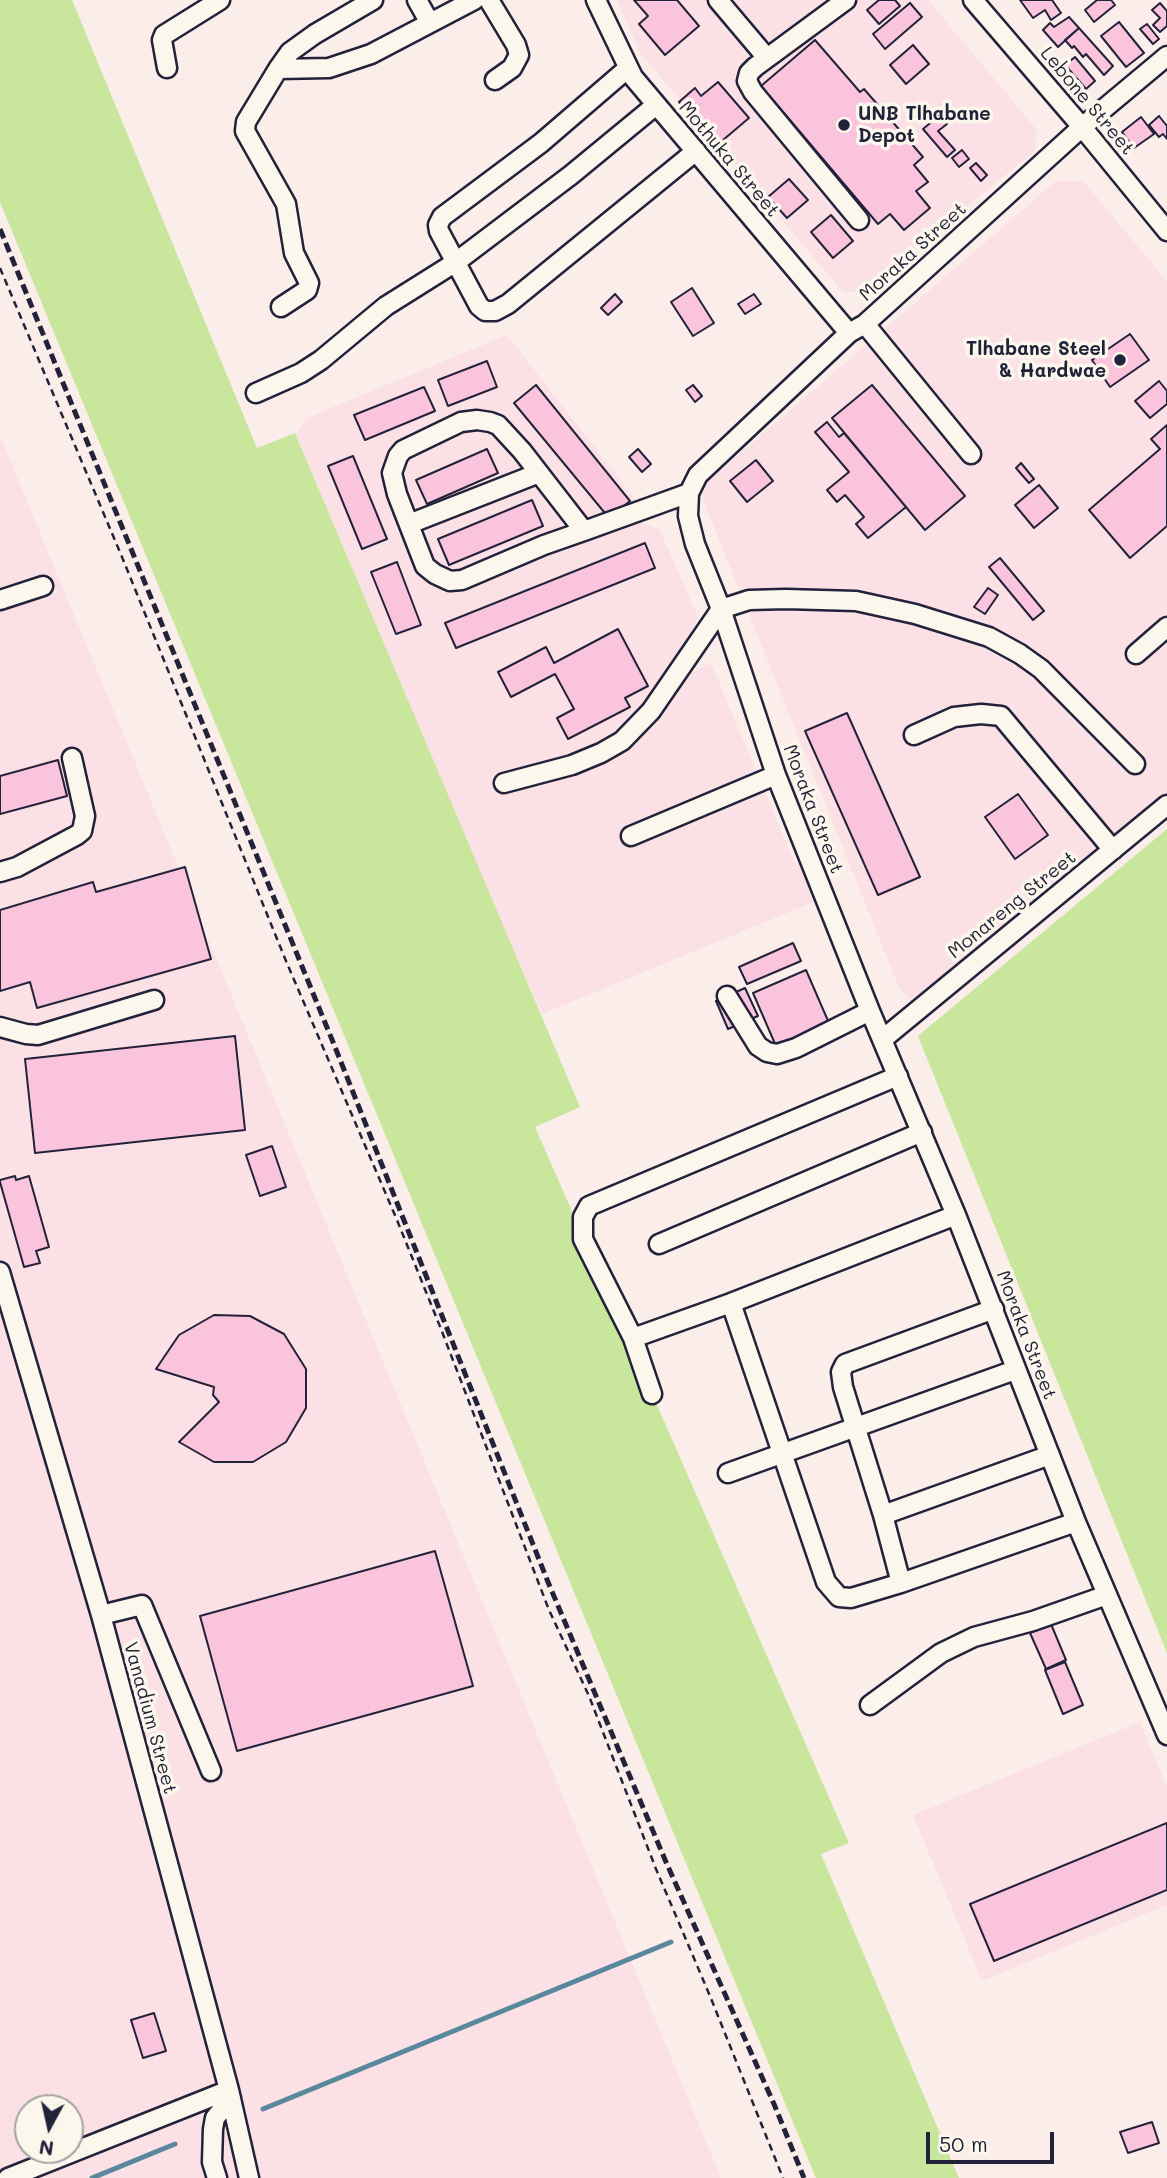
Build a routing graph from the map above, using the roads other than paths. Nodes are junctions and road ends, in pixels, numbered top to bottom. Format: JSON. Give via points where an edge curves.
{"nodes":[{"id":1,"x":220,"y":0,"type":"edge"},
{"id":2,"x":373,"y":0,"type":"edge"},
{"id":3,"x":417,"y":0,"type":"edge"},
{"id":4,"x":474,"y":0,"type":"edge"},
{"id":5,"x":489,"y":0,"type":"edge"},
{"id":6,"x":596,"y":0,"type":"edge"},
{"id":7,"x":718,"y":0,"type":"edge"},
{"id":8,"x":846,"y":0,"type":"edge"},
{"id":9,"x":973,"y":0,"type":"edge"},
{"id":10,"x":430,"y":23,"type":"junction"},
{"id":11,"x":1167,"y":56,"type":"edge"},
{"id":12,"x":767,"y":58,"type":"junction"},
{"id":13,"x":167,"y":68,"type":"dead end"},
{"id":14,"x":278,"y":69,"type":"junction"},
{"id":15,"x":628,"y":69,"type":"junction"},
{"id":16,"x":495,"y":80,"type":"dead end"},
{"id":17,"x":656,"y":105,"type":"junction"},
{"id":18,"x":1082,"y":127,"type":"junction"},
{"id":19,"x":695,"y":151,"type":"junction"},
{"id":20,"x":859,"y":220,"type":"dead end"},
{"id":21,"x":1167,"y":231,"type":"edge"},
{"id":22,"x":456,"y":262,"type":"junction"},
{"id":23,"x":281,"y":307,"type":"dead end"},
{"id":24,"x":857,"y":328,"type":"junction"},
{"id":25,"x":256,"y":393,"type":"dead end"},
{"id":26,"x":971,"y":454,"type":"dead end"},
{"id":27,"x":539,"y":473,"type":"junction"},
{"id":28,"x":689,"y":493,"type":"junction"},
{"id":29,"x":409,"y":524,"type":"junction"},
{"id":30,"x":584,"y":531,"type":"junction"},
{"id":31,"x":43,"y":586,"type":"dead end"},
{"id":32,"x":0,"y":600,"type":"edge"},
{"id":33,"x":720,"y":609,"type":"junction"},
{"id":34,"x":1167,"y":626,"type":"edge"},
{"id":35,"x":1136,"y":654,"type":"dead end"},
{"id":36,"x":915,"y":734,"type":"dead end"},
{"id":37,"x":72,"y":758,"type":"dead end"},
{"id":38,"x":1135,"y":764,"type":"dead end"},
{"id":39,"x":776,"y":775,"type":"junction"},
{"id":40,"x":504,"y":783,"type":"dead end"},
{"id":41,"x":1167,"y":805,"type":"edge"},
{"id":42,"x":631,"y":836,"type":"dead end"},
{"id":43,"x":1112,"y":849,"type":"junction"},
{"id":44,"x":0,"y":872,"type":"edge"},
{"id":45,"x":727,"y":996,"type":"dead end"},
{"id":46,"x":154,"y":1000,"type":"dead end"},
{"id":47,"x":870,"y":1011,"type":"junction"},
{"id":48,"x":0,"y":1027,"type":"edge"},
{"id":49,"x":883,"y":1039,"type":"junction"},
{"id":50,"x":898,"y":1076,"type":"junction"},
{"id":51,"x":922,"y":1132,"type":"junction"},
{"id":52,"x":956,"y":1215,"type":"junction"},
{"id":53,"x":659,"y":1244,"type":"dead end"},
{"id":54,"x":0,"y":1272,"type":"edge"},
{"id":55,"x":731,"y":1303,"type":"junction"},
{"id":56,"x":994,"y":1309,"type":"junction"},
{"id":57,"x":634,"y":1338,"type":"junction"},
{"id":58,"x":1015,"y":1370,"type":"junction"},
{"id":59,"x":652,"y":1395,"type":"dead end"},
{"id":60,"x":856,"y":1429,"type":"junction"},
{"id":61,"x":782,"y":1455,"type":"junction"},
{"id":62,"x":1050,"y":1455,"type":"junction"},
{"id":63,"x":728,"y":1473,"type":"dead end"},
{"id":64,"x":883,"y":1515,"type":"junction"},
{"id":65,"x":1076,"y":1522,"type":"junction"},
{"id":66,"x":901,"y":1583,"type":"junction"},
{"id":67,"x":1107,"y":1595,"type":"junction"},
{"id":68,"x":101,"y":1615,"type":"junction"},
{"id":69,"x":870,"y":1705,"type":"dead end"},
{"id":70,"x":1167,"y":1735,"type":"edge"},
{"id":71,"x":211,"y":1771,"type":"dead end"},
{"id":72,"x":230,"y":2094,"type":"junction"},
{"id":73,"x":8,"y":2178,"type":"edge"},
{"id":74,"x":217,"y":2178,"type":"edge"},
{"id":75,"x":249,"y":2178,"type":"edge"}],
"edges":[{"from":1,"to":13,"type":"street","via":[[164,35]]},
{"from":2,"to":14,"type":"street","via":[[290,52]]},
{"from":3,"to":10,"type":"street"},
{"from":4,"to":10,"type":"street"},
{"from":5,"to":16,"type":"street","via":[[519,55],[512,68]]},
{"from":6,"to":15,"type":"street","name":"Mothuka Street"},
{"from":7,"to":12,"type":"street"},
{"from":8,"to":12,"type":"street"},
{"from":9,"to":18,"type":"street","name":"Lebone Street"},
{"from":10,"to":14,"type":"street","via":[[371,54],[329,68]]},
{"from":11,"to":18,"type":"street","name":"Moraka Street"},
{"from":12,"to":20,"type":"street","via":[[749,73],[749,87]]},
{"from":14,"to":23,"type":"street","via":[[245,131],[286,204],[294,253],[309,283],[307,290]]},
{"from":15,"to":17,"type":"street","name":"Mothuka Street"},
{"from":15,"to":22,"type":"street","via":[[541,143],[442,216],[439,231]]},
{"from":17,"to":19,"type":"street","name":"Mothuka Street"},
{"from":17,"to":22,"type":"street"},
{"from":18,"to":21,"type":"street","name":"Lebone Street"},
{"from":18,"to":24,"type":"street","name":"Moraka Street"},
{"from":19,"to":22,"type":"street","via":[[495,311],[479,306]]},
{"from":19,"to":24,"type":"street","name":"Mothuka Street"},
{"from":22,"to":25,"type":"street","via":[[386,306],[321,360]]},
{"from":24,"to":26,"type":"street","name":"Mothuka Street"},
{"from":24,"to":28,"type":"street","name":"Moraka Street","via":[[698,475]]},
{"from":27,"to":29,"type":"street"},
{"from":27,"to":29,"type":"street","via":[[498,425],[461,422],[411,445],[398,456],[393,481]]},
{"from":27,"to":30,"type":"street"},
{"from":28,"to":30,"type":"street"},
{"from":28,"to":33,"type":"street","name":"Moraka Street","via":[[688,516],[695,544]]},
{"from":29,"to":30,"type":"street","via":[[425,566],[450,581]]},
{"from":31,"to":32,"type":"street"},
{"from":33,"to":38,"type":"street","via":[[748,600],[856,601],[989,637],[1041,669]]},
{"from":33,"to":39,"type":"street","name":"Moraka Street"},
{"from":33,"to":40,"type":"street","via":[[651,710],[622,741],[572,765]]},
{"from":34,"to":35,"type":"street"},
{"from":36,"to":43,"type":"street","via":[[954,717],[1001,716]]},
{"from":37,"to":44,"type":"street","via":[[85,816],[82,831]]},
{"from":39,"to":42,"type":"street"},
{"from":39,"to":47,"type":"street","name":"Moraka Street"},
{"from":41,"to":43,"type":"street","name":"Monareng Street"},
{"from":43,"to":49,"type":"street","name":"Monareng Street"},
{"from":45,"to":47,"type":"street","via":[[758,1046],[777,1054]]},
{"from":46,"to":48,"type":"street","via":[[38,1035]]},
{"from":47,"to":49,"type":"street","name":"Moraka Street"},
{"from":49,"to":50,"type":"street","name":"Moraka Street"},
{"from":50,"to":51,"type":"street","name":"Moraka Street"},
{"from":50,"to":57,"type":"street","via":[[589,1206],[583,1217],[583,1239]]},
{"from":51,"to":52,"type":"street","name":"Moraka Street"},
{"from":51,"to":53,"type":"street"},
{"from":52,"to":55,"type":"street"},
{"from":52,"to":56,"type":"street","name":"Moraka Street"},
{"from":54,"to":68,"type":"street","name":"Vanadium Street"},
{"from":55,"to":57,"type":"street"},
{"from":55,"to":61,"type":"street"},
{"from":56,"to":58,"type":"street","name":"Moraka Street"},
{"from":56,"to":60,"type":"street","via":[[845,1364],[841,1378]]},
{"from":57,"to":59,"type":"street"},
{"from":58,"to":60,"type":"street"},
{"from":58,"to":62,"type":"street","name":"Moraka Street"},
{"from":60,"to":61,"type":"street"},
{"from":60,"to":64,"type":"street"},
{"from":61,"to":63,"type":"street"},
{"from":61,"to":66,"type":"street","via":[[826,1582],[834,1593],[850,1598]]},
{"from":62,"to":64,"type":"street"},
{"from":62,"to":65,"type":"street","name":"Moraka Street"},
{"from":64,"to":66,"type":"street"},
{"from":65,"to":66,"type":"street"},
{"from":65,"to":67,"type":"street","name":"Moraka Street"},
{"from":67,"to":69,"type":"street","via":[[974,1637],[941,1653]]},
{"from":67,"to":70,"type":"street","name":"Moraka Street"},
{"from":68,"to":71,"type":"street","via":[[142,1605]]},
{"from":68,"to":72,"type":"street","name":"Vanadium Street"},
{"from":72,"to":73,"type":"street"},
{"from":72,"to":74,"type":"street","via":[[213,2129],[212,2162]]},
{"from":72,"to":75,"type":"street","name":"Vanadium Street"}]}
